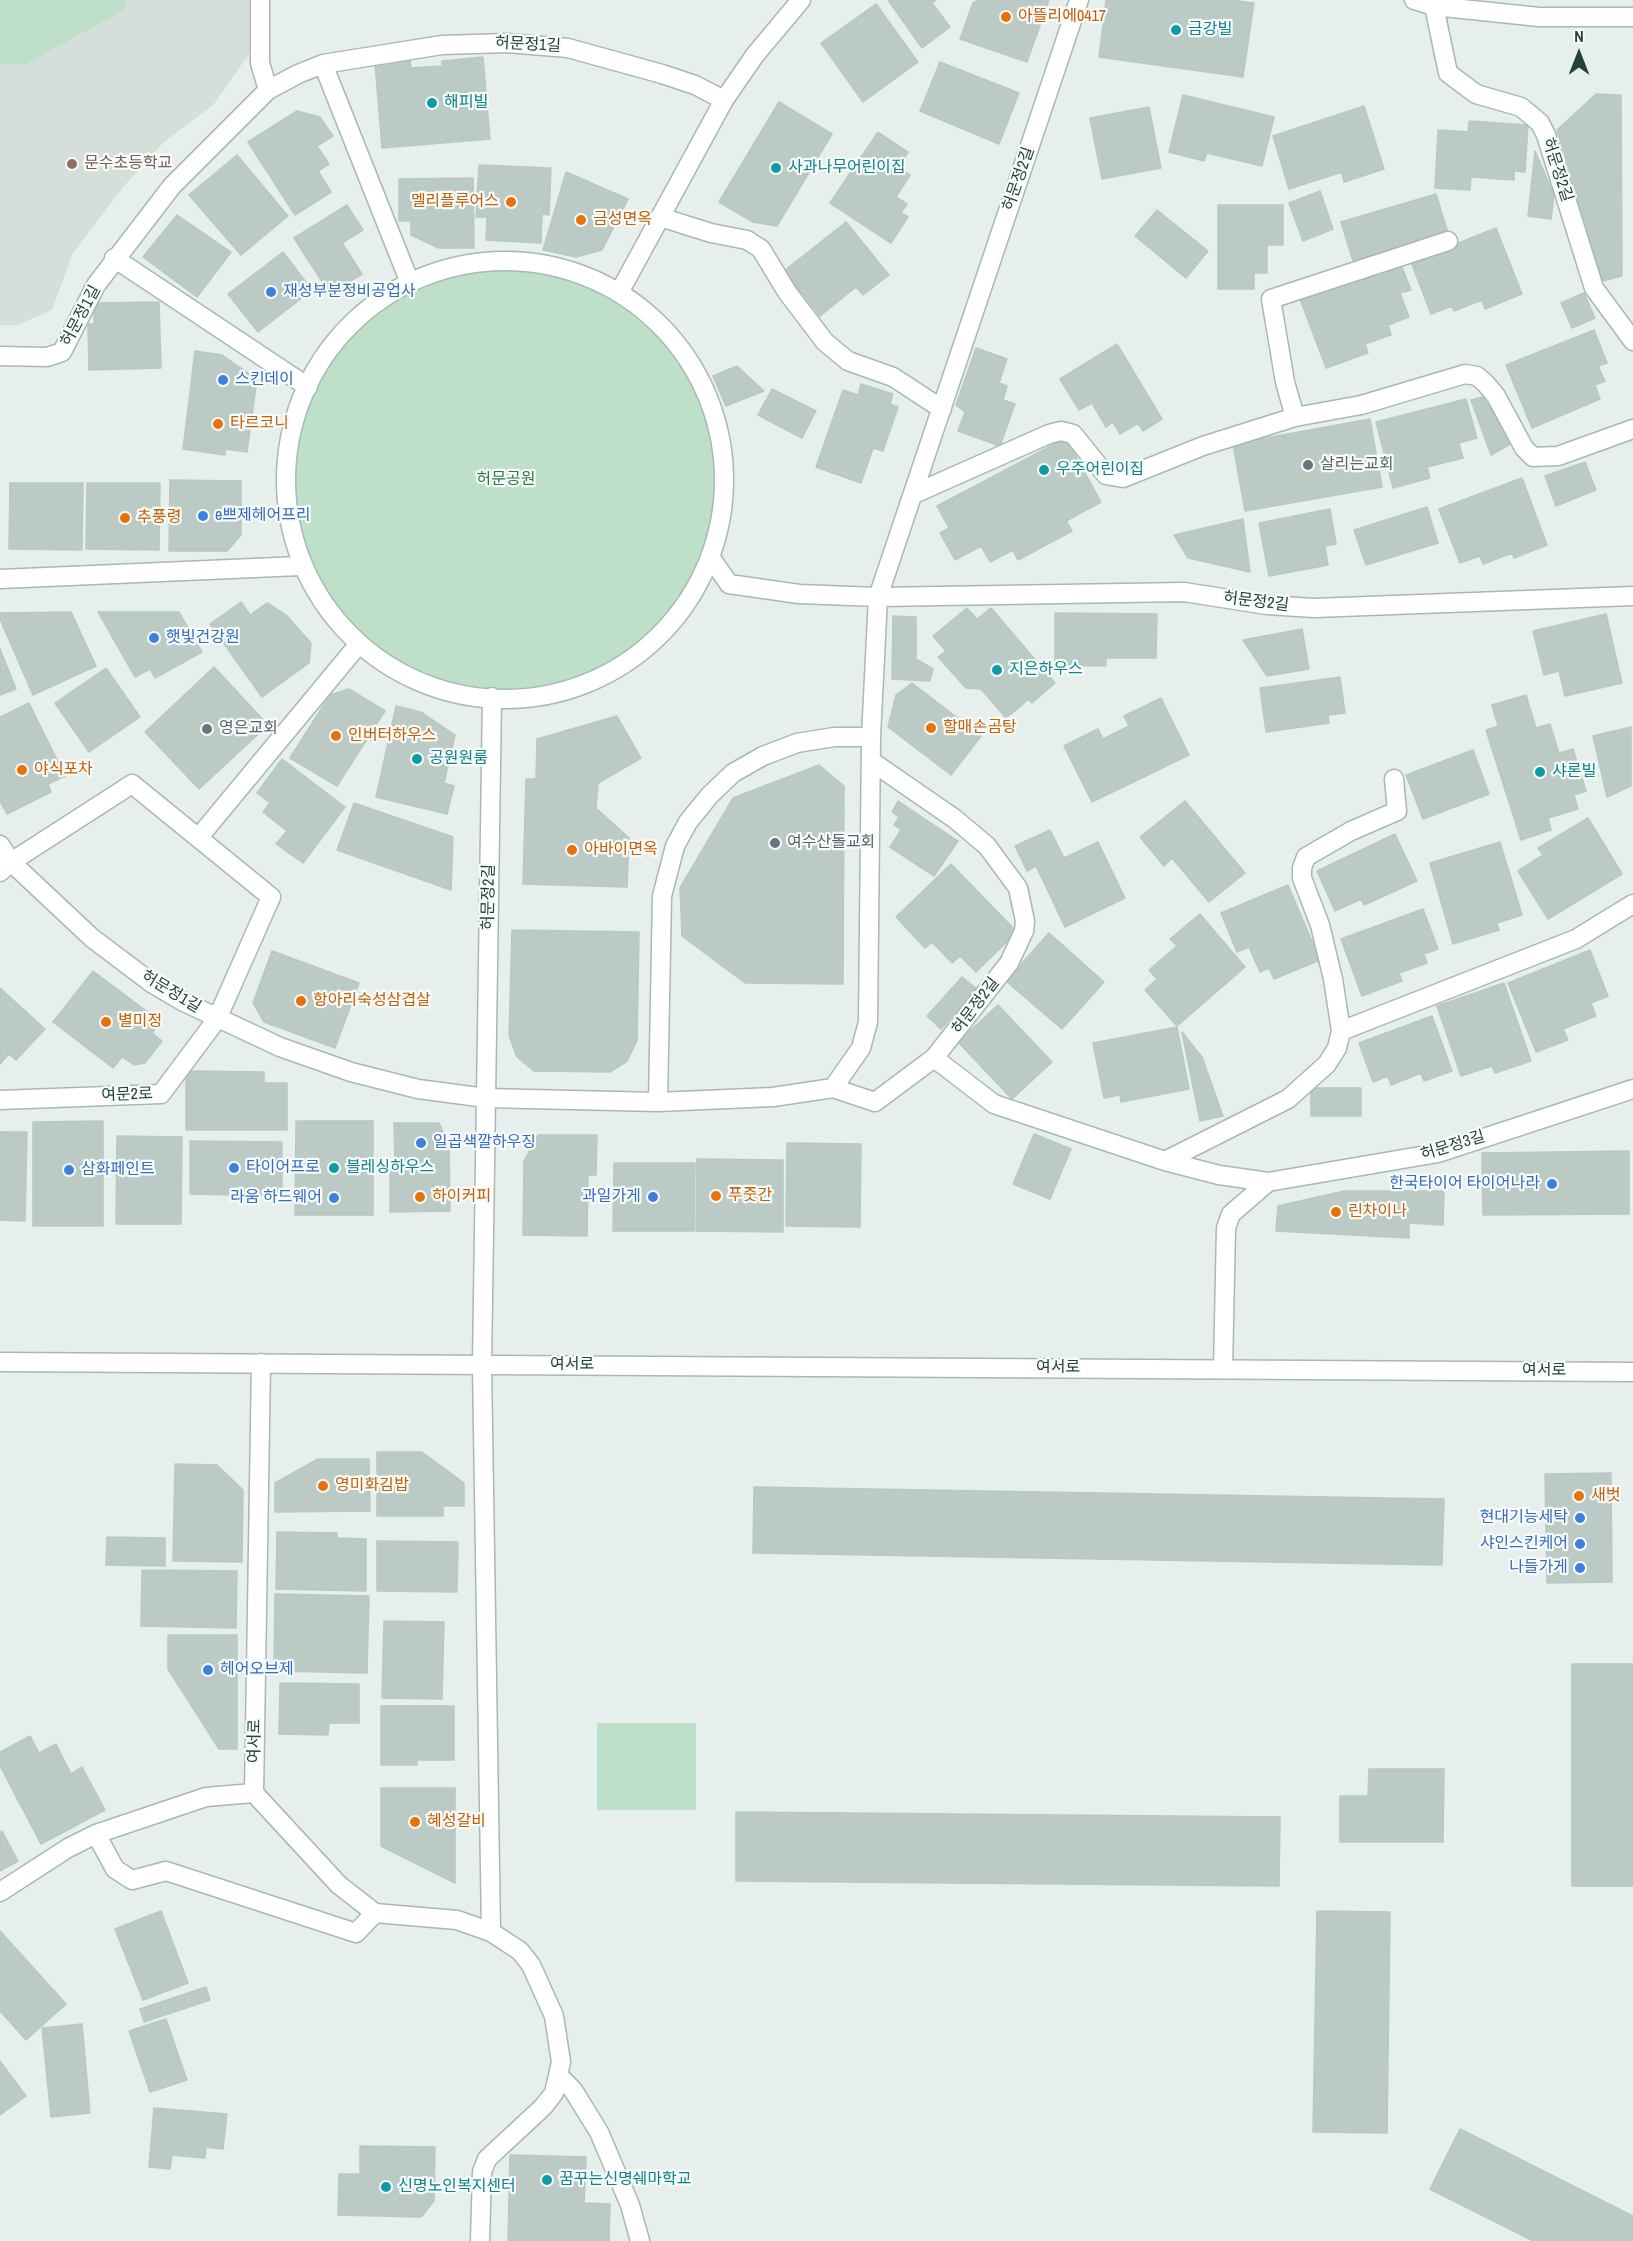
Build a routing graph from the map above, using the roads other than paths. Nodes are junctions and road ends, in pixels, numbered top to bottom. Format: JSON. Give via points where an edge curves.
{"nodes":[{"id":1,"x":260,"y":0,"type":"edge"},
{"id":2,"x":801,"y":0,"type":"edge"},
{"id":3,"x":1079,"y":0,"type":"edge"},
{"id":4,"x":1413,"y":0,"type":"edge"},
{"id":5,"x":1434,"y":6,"type":"junction"},
{"id":6,"x":1633,"y":17,"type":"edge"},
{"id":7,"x":323,"y":64,"type":"junction"},
{"id":8,"x":268,"y":90,"type":"junction"},
{"id":9,"x":724,"y":100,"type":"junction"},
{"id":10,"x":660,"y":217,"type":"junction"},
{"id":11,"x":1448,"y":241,"type":"dead end"},
{"id":12,"x":114,"y":258,"type":"junction"},
{"id":13,"x":410,"y":283,"type":"junction"},
{"id":14,"x":620,"y":291,"type":"junction"},
{"id":15,"x":1633,"y":341,"type":"edge"},
{"id":16,"x":0,"y":356,"type":"edge"},
{"id":17,"x":308,"y":387,"type":"junction"},
{"id":18,"x":942,"y":409,"type":"junction"},
{"id":19,"x":1295,"y":417,"type":"junction"},
{"id":20,"x":1633,"y":429,"type":"edge"},
{"id":21,"x":914,"y":494,"type":"junction"},
{"id":22,"x":711,"y":558,"type":"junction"},
{"id":23,"x":300,"y":566,"type":"junction"},
{"id":24,"x":0,"y":579,"type":"edge"},
{"id":25,"x":1633,"y":596,"type":"edge"},
{"id":26,"x":878,"y":597,"type":"junction"},
{"id":27,"x":358,"y":645,"type":"junction"},
{"id":28,"x":492,"y":697,"type":"junction"},
{"id":29,"x":871,"y":737,"type":"junction"},
{"id":30,"x":871,"y":761,"type":"junction"},
{"id":31,"x":1394,"y":779,"type":"dead end"},
{"id":32,"x":199,"y":837,"type":"junction"},
{"id":33,"x":0,"y":844,"type":"edge"},
{"id":34,"x":5,"y":867,"type":"edge"},
{"id":35,"x":1633,"y":904,"type":"edge"},
{"id":36,"x":217,"y":1019,"type":"junction"},
{"id":37,"x":1341,"y":1031,"type":"junction"},
{"id":38,"x":934,"y":1058,"type":"junction"},
{"id":39,"x":833,"y":1088,"type":"junction"},
{"id":40,"x":1633,"y":1089,"type":"edge"},
{"id":41,"x":486,"y":1098,"type":"junction"},
{"id":42,"x":0,"y":1100,"type":"edge"},
{"id":43,"x":658,"y":1102,"type":"junction"},
{"id":44,"x":1165,"y":1161,"type":"junction"},
{"id":45,"x":1268,"y":1182,"type":"junction"},
{"id":46,"x":0,"y":1362,"type":"edge"},
{"id":47,"x":261,"y":1363,"type":"junction"},
{"id":48,"x":482,"y":1365,"type":"junction"},
{"id":49,"x":1223,"y":1369,"type":"junction"},
{"id":50,"x":1633,"y":1372,"type":"edge"},
{"id":51,"x":254,"y":1793,"type":"junction"},
{"id":52,"x":96,"y":1834,"type":"junction"},
{"id":53,"x":0,"y":1892,"type":"edge"},
{"id":54,"x":375,"y":1913,"type":"junction"},
{"id":55,"x":491,"y":1932,"type":"junction"},
{"id":56,"x":559,"y":2076,"type":"junction"},
{"id":57,"x":480,"y":2241,"type":"edge"},
{"id":58,"x":640,"y":2241,"type":"edge"}],
"edges":[{"from":1,"to":8,"type":"street","via":[[260,63]]},
{"from":2,"to":9,"type":"street"},
{"from":3,"to":18,"type":"street","name":"허문정2길"},
{"from":4,"to":5,"type":"street"},
{"from":5,"to":6,"type":"street","via":[[1539,17]]},
{"from":5,"to":15,"type":"street","name":"허문정2길","via":[[1448,73],[1476,94],[1521,107],[1540,123],[1594,288]]},
{"from":7,"to":8,"type":"street","name":"허문정1길"},
{"from":7,"to":9,"type":"street","name":"허문정1길","via":[[441,45],[507,43],[568,48],[662,74]]},
{"from":7,"to":13,"type":"street"},
{"from":8,"to":12,"type":"street","name":"허문정1길","via":[[172,186]]},
{"from":9,"to":10,"type":"street"},
{"from":10,"to":14,"type":"street"},
{"from":10,"to":18,"type":"street","via":[[747,240],[761,249],[793,301],[825,342],[848,361],[893,377]]},
{"from":11,"to":19,"type":"street","via":[[1271,300]]},
{"from":12,"to":16,"type":"street","name":"허문정1길","via":[[62,352],[47,357]]},
{"from":12,"to":17,"type":"street"},
{"from":13,"to":14,"type":"street","via":[[428,274],[492,260],[558,266]]},
{"from":13,"to":17,"type":"street","via":[[369,306],[323,356]]},
{"from":14,"to":22,"type":"street","via":[[660,323],[692,362],[714,408],[725,468],[724,509]]},
{"from":17,"to":23,"type":"street","via":[[294,416],[285,482],[288,528]]},
{"from":18,"to":21,"type":"street","name":"허문정2길"},
{"from":19,"to":20,"type":"street","via":[[1361,405],[1465,374],[1477,376],[1496,396],[1524,448],[1533,457],[1558,456]]},
{"from":19,"to":21,"type":"street","via":[[1118,478],[1106,475],[1073,434],[1061,431]]},
{"from":21,"to":26,"type":"street","name":"허문정2길"},
{"from":22,"to":26,"type":"street","name":"허문정2길","via":[[729,584],[800,594]]},
{"from":22,"to":28,"type":"street","via":[[683,609],[643,651],[593,681],[537,696]]},
{"from":23,"to":24,"type":"street"},
{"from":23,"to":27,"type":"street","via":[[324,612]]},
{"from":25,"to":26,"type":"street","name":"허문정2길","via":[[1314,608],[1184,592]]},
{"from":26,"to":29,"type":"street","name":"허문정2길"},
{"from":27,"to":28,"type":"street","via":[[428,684]]},
{"from":27,"to":32,"type":"street"},
{"from":28,"to":41,"type":"street","name":"허문정2길"},
{"from":29,"to":30,"type":"street","name":"허문정2길"},
{"from":29,"to":43,"type":"street","via":[[796,743],[763,756],[734,773],[688,822],[675,846],[662,896]]},
{"from":30,"to":38,"type":"street","name":"허문정2길","via":[[987,846],[1010,873],[1024,904],[1024,931],[1009,963]]},
{"from":30,"to":39,"type":"street","name":"허문정2길","via":[[868,1022],[861,1048]]},
{"from":31,"to":37,"type":"street","via":[[1397,811],[1306,857],[1302,868],[1334,979]]},
{"from":32,"to":34,"type":"street","name":"허문정1길","via":[[132,784]]},
{"from":32,"to":36,"type":"street","name":"허문정1길","via":[[271,897]]},
{"from":33,"to":34,"type":"street","name":"허문정1길"},
{"from":34,"to":36,"type":"street","name":"허문정1길","via":[[125,963]]},
{"from":35,"to":37,"type":"street","via":[[1576,939]]},
{"from":36,"to":41,"type":"street","name":"허문정2길","via":[[351,1072],[418,1089]]},
{"from":36,"to":42,"type":"street","name":"여문2로","via":[[161,1094]]},
{"from":37,"to":44,"type":"street","via":[[1327,1064],[1288,1099]]},
{"from":38,"to":39,"type":"street","name":"허문정2길","via":[[875,1102]]},
{"from":38,"to":44,"type":"street","name":"허문정3길","via":[[994,1104]]},
{"from":39,"to":43,"type":"street","name":"허문정2길","via":[[773,1097]]},
{"from":40,"to":45,"type":"street","name":"허문정3길","via":[[1438,1154]]},
{"from":41,"to":43,"type":"street","name":"허문정2길"},
{"from":41,"to":48,"type":"street","name":"허문정2길"},
{"from":44,"to":45,"type":"street","name":"허문정3길"},
{"from":45,"to":49,"type":"street","via":[[1231,1214],[1226,1228]]},
{"from":46,"to":47,"type":"street","name":"여서로"},
{"from":47,"to":48,"type":"street","name":"여서로"},
{"from":47,"to":51,"type":"street","name":"여서로"},
{"from":48,"to":49,"type":"street","name":"여서로"},
{"from":48,"to":55,"type":"street"},
{"from":49,"to":50,"type":"street","name":"여서로"},
{"from":51,"to":52,"type":"street","via":[[206,1797]]},
{"from":51,"to":54,"type":"street","via":[[339,1885]]},
{"from":52,"to":53,"type":"street"},
{"from":52,"to":54,"type":"street","via":[[115,1869],[132,1880],[166,1871],[356,1933]]},
{"from":54,"to":55,"type":"street","via":[[457,1920]]},
{"from":55,"to":56,"type":"street","via":[[520,1951],[548,1997],[560,2046]]},
{"from":56,"to":57,"type":"street","via":[[554,2093],[543,2107],[487,2159],[482,2172]]},
{"from":56,"to":58,"type":"street","via":[[573,2090],[599,2132],[630,2205]]}]}
